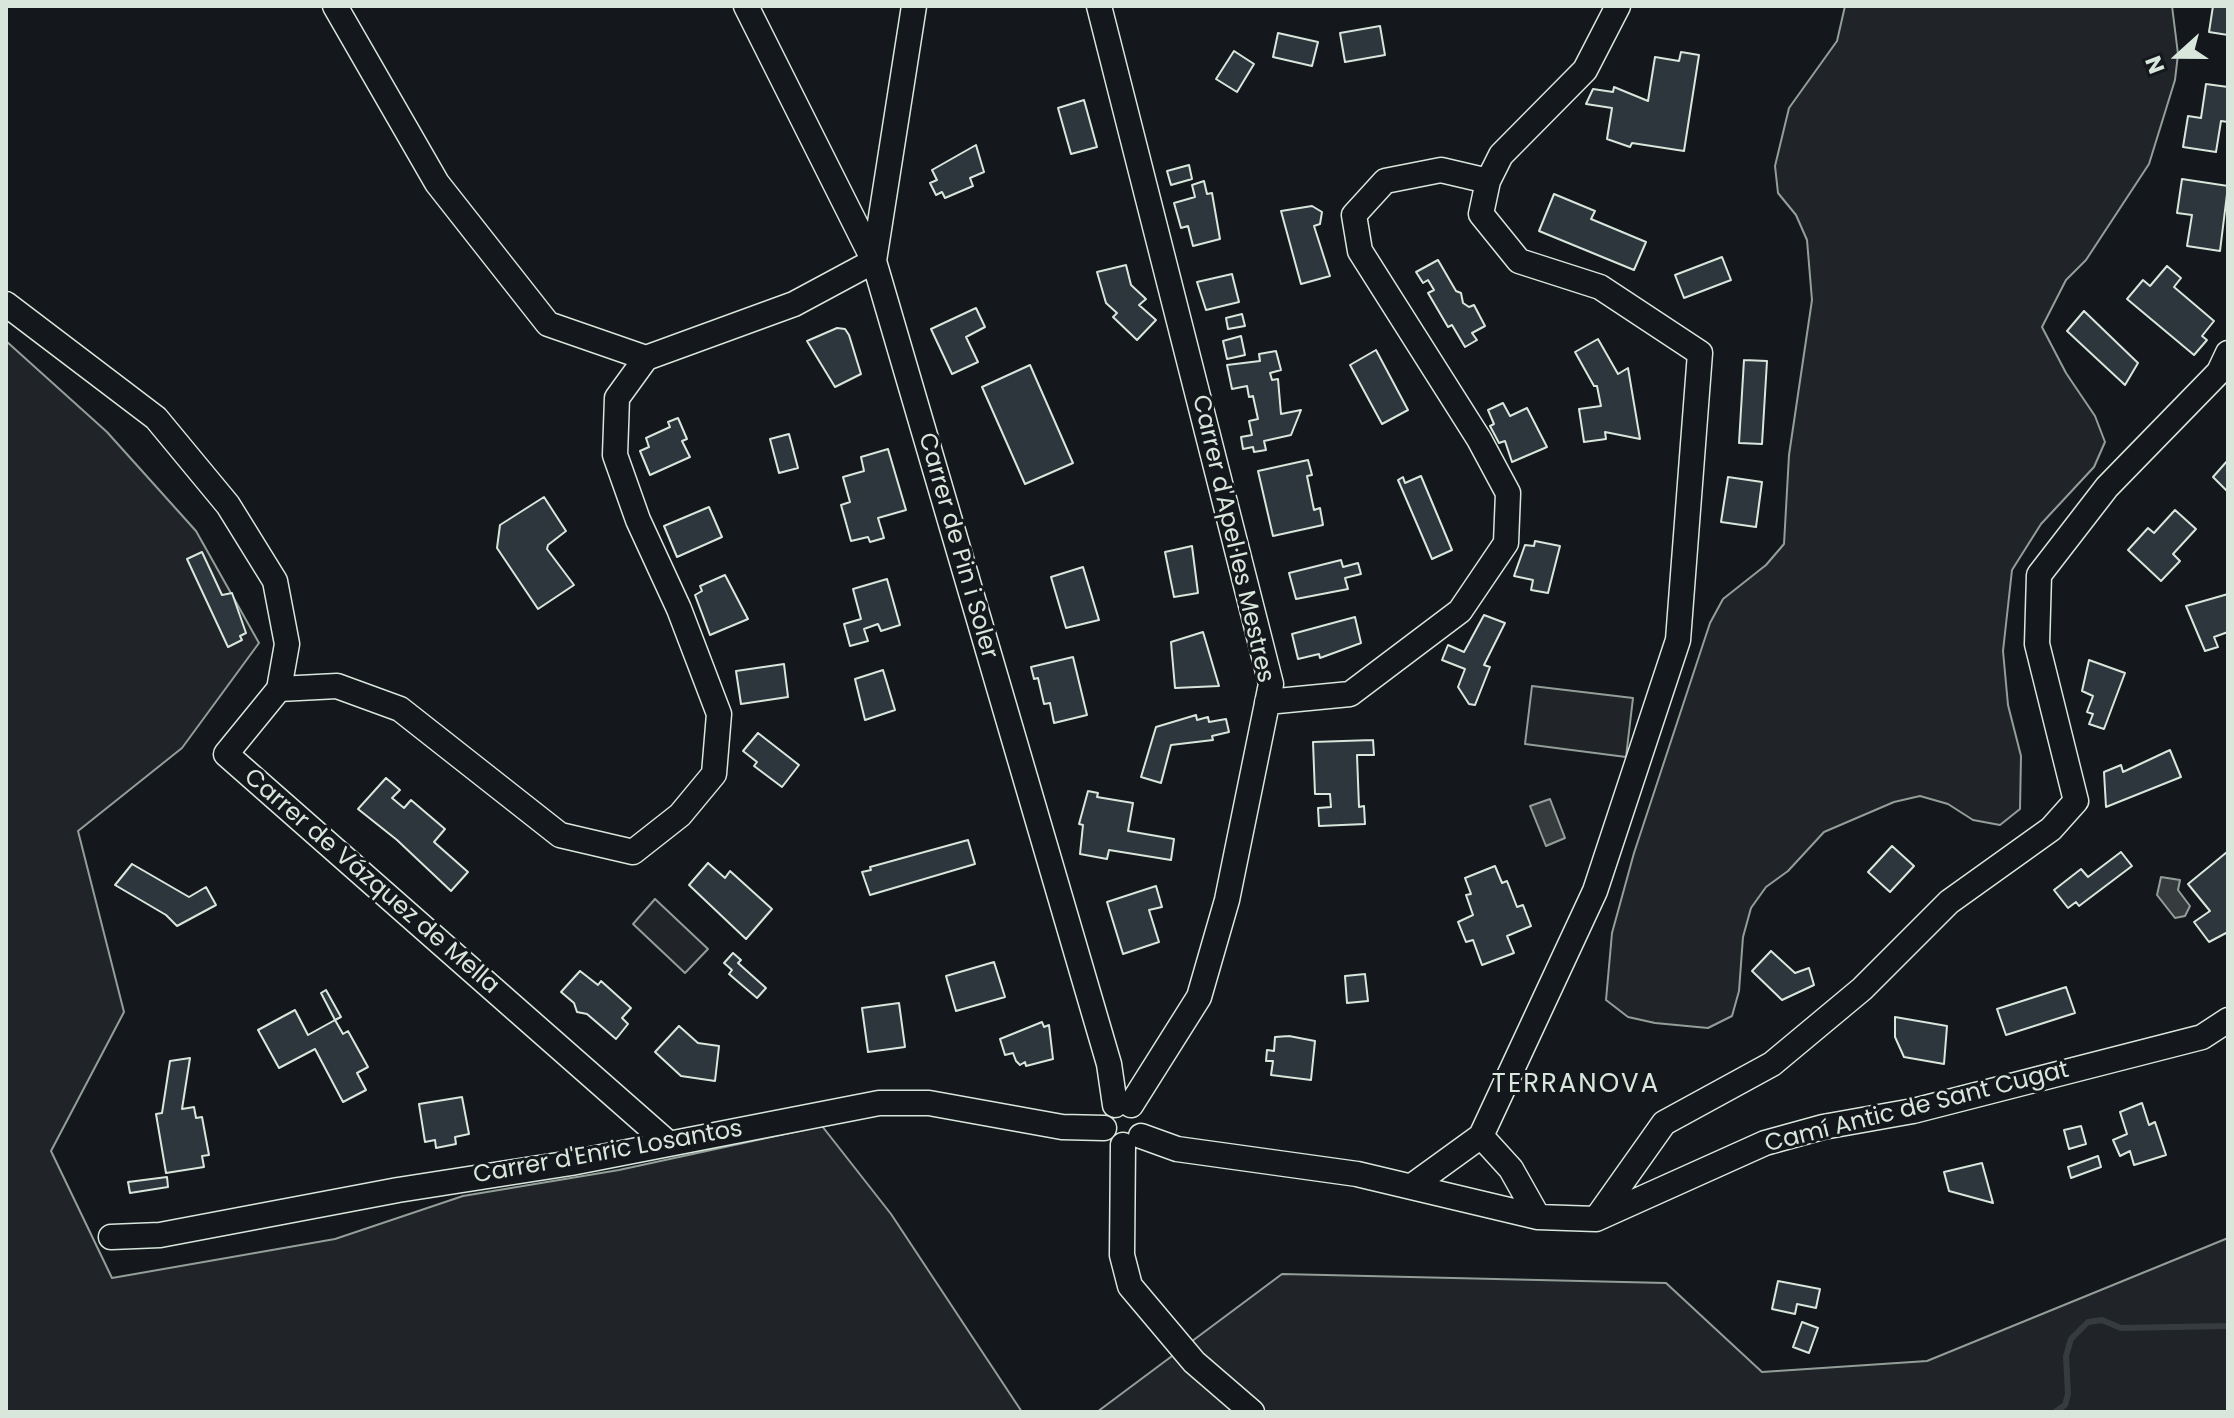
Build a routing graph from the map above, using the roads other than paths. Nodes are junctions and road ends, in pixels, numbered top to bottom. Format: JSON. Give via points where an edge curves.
{"nodes":[{"id":1,"x":335,"y":6,"type":"edge"},
{"id":2,"x":746,"y":6,"type":"edge"},
{"id":3,"x":914,"y":6,"type":"edge"},
{"id":4,"x":1099,"y":6,"type":"edge"},
{"id":5,"x":1618,"y":6,"type":"edge"},
{"id":6,"x":1488,"y":181,"type":"junction"},
{"id":7,"x":874,"y":261,"type":"junction"},
{"id":8,"x":6,"y":304,"type":"edge"},
{"id":9,"x":2228,"y":353,"type":"edge"},
{"id":10,"x":646,"y":358,"type":"junction"},
{"id":11,"x":279,"y":689,"type":"junction"},
{"id":12,"x":1267,"y":702,"type":"junction"},
{"id":13,"x":2228,"y":1020,"type":"edge"},
{"id":14,"x":1123,"y":1105,"type":"junction"},
{"id":15,"x":1104,"y":1128,"type":"junction"},
{"id":16,"x":1481,"y":1136,"type":"junction"},
{"id":17,"x":1132,"y":1140,"type":"junction"},
{"id":18,"x":668,"y":1143,"type":"junction"},
{"id":19,"x":1412,"y":1186,"type":"junction"},
{"id":20,"x":1538,"y":1217,"type":"junction"},
{"id":21,"x":1596,"y":1219,"type":"junction"},
{"id":22,"x":111,"y":1237,"type":"dead end"},
{"id":23,"x":1252,"y":1412,"type":"edge"}],
"edges":[{"from":1,"to":10,"type":"street","via":[[437,183],[548,324]]},
{"from":2,"to":7,"type":"street","name":"Carrer de Pin i Soler"},
{"from":3,"to":7,"type":"street"},
{"from":4,"to":12,"type":"street","name":"Carrer d'Apel·les Mestres","via":[[1271,684]]},
{"from":5,"to":6,"type":"street","via":[[1585,70],[1501,155]]},
{"from":6,"to":12,"type":"street","via":[[1441,170],[1385,181],[1354,215],[1360,251],[1508,493],[1506,543],[1460,611],[1350,694]]},
{"from":6,"to":16,"type":"street","via":[[1481,214],[1519,261],[1600,287],[1700,353],[1678,640],[1595,891]]},
{"from":7,"to":10,"type":"street","via":[[794,304]]},
{"from":7,"to":14,"type":"street","name":"Carrer de Pin i Soler"},
{"from":8,"to":11,"type":"street","name":"Carrer de Vázquez de Mella","via":[[156,418],[228,505],[275,581],[287,644]]},
{"from":9,"to":21,"type":"street","via":[[2219,372],[2107,487],[2039,575],[2037,644],[2076,801],[2051,829],[1949,902],[1862,989],[1772,1064],[1664,1123]]},
{"from":10,"to":11,"type":"street","via":[[617,398],[615,455],[719,714],[714,774],[680,815],[633,852],[560,835],[400,709],[337,686]]},
{"from":11,"to":18,"type":"street","name":"Carrer de Vázquez de Mella","via":[[226,754]]},
{"from":12,"to":14,"type":"street","name":"Carrer d'Apel·les Mestres","via":[[1227,900],[1199,997]]},
{"from":13,"to":21,"type":"street","name":"Camí Antic de Sant Cugat","via":[[2202,1037],[1765,1143]]},
{"from":14,"to":15,"type":"street","via":[[1105,1117]]},
{"from":14,"to":17,"type":"street","via":[[1144,1121]]},
{"from":15,"to":17,"type":"street","via":[[1111,1139]]},
{"from":15,"to":18,"type":"street","name":"Carrer d'Enric Losantos","via":[[1062,1127],[904,1102]]},
{"from":16,"to":19,"type":"street"},
{"from":16,"to":20,"type":"street","via":[[1511,1169]]},
{"from":17,"to":19,"type":"street","name":"Camí Antic de Sant Cugat"},
{"from":17,"to":23,"type":"street","via":[[1122,1255],[1130,1286],[1194,1362]]},
{"from":18,"to":22,"type":"street","name":"Carrer d'Enric Losantos","via":[[160,1235]]},
{"from":19,"to":20,"type":"street","name":"Camí Antic de Sant Cugat"},
{"from":20,"to":21,"type":"street","name":"Camí Antic de Sant Cugat"}]}
